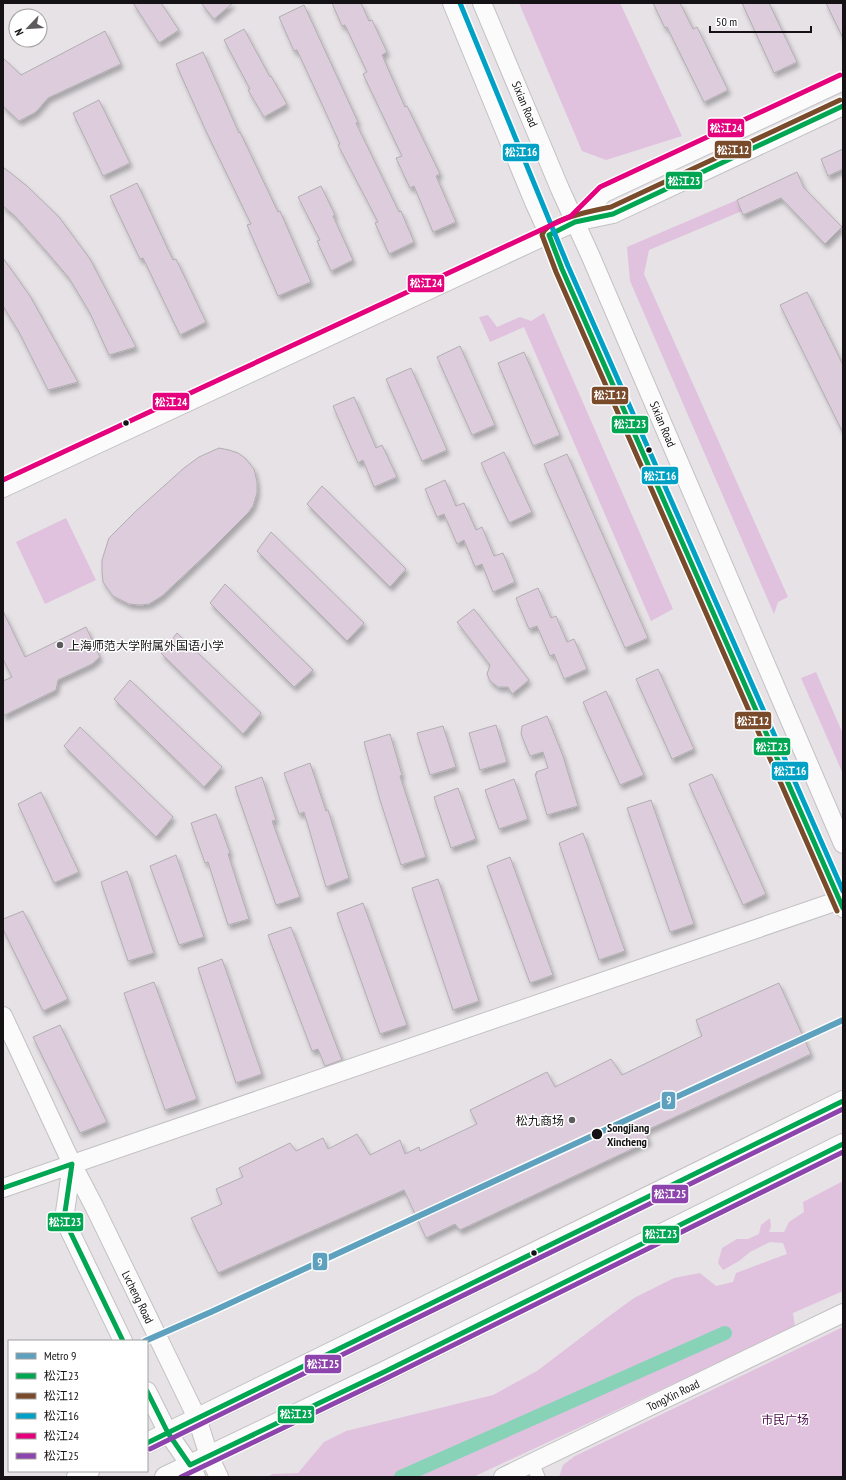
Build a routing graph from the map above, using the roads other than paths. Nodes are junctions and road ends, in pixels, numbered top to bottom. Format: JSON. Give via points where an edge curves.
{"nodes":[{"id":1,"x":452,"y":3,"type":"edge"},
{"id":2,"x":482,"y":3,"type":"edge"},
{"id":3,"x":843,"y":80,"type":"edge"},
{"id":4,"x":843,"y":106,"type":"edge"},
{"id":5,"x":575,"y":222,"type":"junction"},
{"id":6,"x":549,"y":235,"type":"junction"},
{"id":7,"x":3,"y":488,"type":"edge"},
{"id":8,"x":843,"y":844,"type":"edge"},
{"id":9,"x":841,"y":904,"type":"edge"},
{"id":10,"x":3,"y":1016,"type":"edge"},
{"id":11,"x":843,"y":1101,"type":"edge"},
{"id":12,"x":843,"y":1144,"type":"edge"},
{"id":13,"x":72,"y":1164,"type":"junction"},
{"id":14,"x":3,"y":1188,"type":"edge"},
{"id":15,"x":843,"y":1313,"type":"edge"},
{"id":16,"x":123,"y":1340,"type":"edge"},
{"id":17,"x":148,"y":1393,"type":"edge"},
{"id":18,"x":196,"y":1418,"type":"junction"},
{"id":19,"x":168,"y":1433,"type":"junction"},
{"id":20,"x":148,"y":1443,"type":"edge"},
{"id":21,"x":209,"y":1456,"type":"junction"},
{"id":22,"x":535,"y":1470,"type":"edge"},
{"id":23,"x":193,"y":1471,"type":"edge"},
{"id":24,"x":87,"y":1472,"type":"edge"},
{"id":25,"x":77,"y":1477,"type":"edge"},
{"id":26,"x":165,"y":1477,"type":"edge"},
{"id":27,"x":219,"y":1477,"type":"edge"},
{"id":28,"x":503,"y":1477,"type":"edge"}],
"edges":[{"from":1,"to":6,"type":"main road"},
{"from":2,"to":5,"type":"main road","name":"Sixian Road"},
{"from":3,"to":5,"type":"main road","via":[[604,194]]},
{"from":4,"to":5,"type":"main road","via":[[613,214]]},
{"from":5,"to":6,"type":"main road"},
{"from":5,"to":8,"type":"main road","name":"Sixian Road"},
{"from":6,"to":7,"type":"main road"},
{"from":6,"to":9,"type":"main road"},
{"from":9,"to":13,"type":"main road"},
{"from":10,"to":13,"type":"main road","name":"Lvcheng Road"},
{"from":11,"to":18,"type":"main road"},
{"from":12,"to":21,"type":"main road"},
{"from":13,"to":14,"type":"main road"},
{"from":13,"to":16,"type":"main road","via":[[64,1219]]},
{"from":13,"to":18,"type":"main road","name":"Lvcheng Road"},
{"from":15,"to":22,"type":"main road","name":"TongXin Road"},
{"from":17,"to":19,"type":"main road"},
{"from":18,"to":19,"type":"main road"},
{"from":18,"to":21,"type":"main road","name":"Lvcheng Road"},
{"from":19,"to":20,"type":"main road"},
{"from":19,"to":23,"type":"main road"},
{"from":21,"to":23,"type":"main road"},
{"from":21,"to":27,"type":"main road","name":"Lvcheng Road"},
{"from":22,"to":28,"type":"main road","name":"TongXin Road"},
{"from":23,"to":26,"type":"main road"},
{"from":24,"to":25,"type":"main road"}]}
